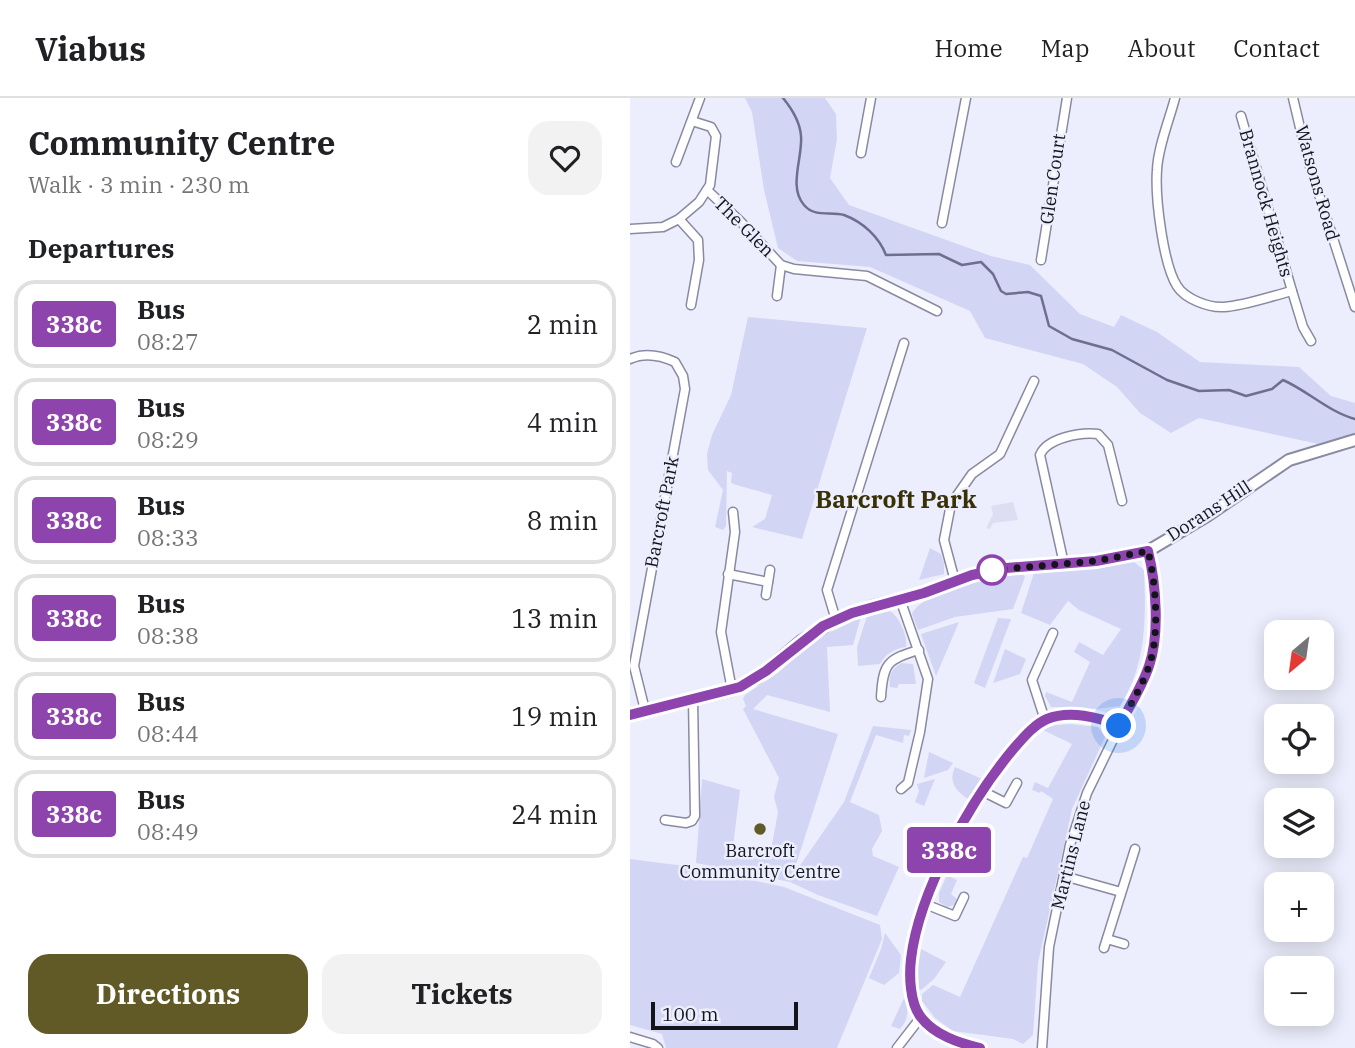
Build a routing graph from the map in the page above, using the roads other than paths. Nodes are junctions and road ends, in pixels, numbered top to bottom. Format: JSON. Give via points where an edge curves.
{"nodes":[{"id":1,"x":700,"y":98,"type":"edge"},
{"id":2,"x":871,"y":98,"type":"edge"},
{"id":3,"x":966,"y":98,"type":"edge"},
{"id":4,"x":1067,"y":98,"type":"edge"},
{"id":5,"x":1175,"y":98,"type":"edge"},
{"id":6,"x":1293,"y":98,"type":"edge"},
{"id":7,"x":1241,"y":116,"type":"dead end"},
{"id":8,"x":692,"y":121,"type":"junction"},
{"id":9,"x":861,"y":153,"type":"dead end"},
{"id":10,"x":676,"y":162,"type":"dead end"},
{"id":11,"x":707,"y":190,"type":"junction"},
{"id":12,"x":679,"y":219,"type":"junction"},
{"id":13,"x":942,"y":223,"type":"dead end"},
{"id":14,"x":630,"y":229,"type":"edge"},
{"id":15,"x":1041,"y":260,"type":"dead end"},
{"id":16,"x":782,"y":265,"type":"junction"},
{"id":17,"x":1292,"y":291,"type":"junction"},
{"id":18,"x":776,"y":296,"type":"dead end"},
{"id":19,"x":691,"y":304,"type":"dead end"},
{"id":20,"x":1355,"y":307,"type":"edge"},
{"id":21,"x":937,"y":311,"type":"dead end"},
{"id":22,"x":1311,"y":341,"type":"dead end"},
{"id":23,"x":904,"y":343,"type":"dead end"},
{"id":24,"x":630,"y":359,"type":"edge"},
{"id":25,"x":1034,"y":381,"type":"dead end"},
{"id":26,"x":1355,"y":440,"type":"edge"},
{"id":27,"x":1122,"y":501,"type":"dead end"},
{"id":28,"x":733,"y":512,"type":"dead end"},
{"id":29,"x":1148,"y":551,"type":"junction"},
{"id":30,"x":1064,"y":564,"type":"junction"},
{"id":31,"x":770,"y":570,"type":"dead end"},
{"id":32,"x":728,"y":574,"type":"junction"},
{"id":33,"x":955,"y":581,"type":"junction"},
{"id":34,"x":768,"y":582,"type":"junction"},
{"id":35,"x":766,"y":595,"type":"dead end"},
{"id":36,"x":900,"y":599,"type":"junction"},
{"id":37,"x":836,"y":620,"type":"junction"},
{"id":38,"x":1053,"y":633,"type":"dead end"},
{"id":39,"x":919,"y":650,"type":"junction"},
{"id":40,"x":732,"y":690,"type":"junction"},
{"id":41,"x":881,"y":697,"type":"dead end"},
{"id":42,"x":693,"y":699,"type":"junction"},
{"id":43,"x":645,"y":710,"type":"junction"},
{"id":44,"x":630,"y":715,"type":"edge"},
{"id":45,"x":1045,"y":720,"type":"junction"},
{"id":46,"x":1119,"y":726,"type":"junction"},
{"id":47,"x":1017,"y":783,"type":"dead end"},
{"id":48,"x":901,"y":789,"type":"dead end"},
{"id":49,"x":982,"y":791,"type":"junction"},
{"id":50,"x":665,"y":820,"type":"dead end"},
{"id":51,"x":1135,"y":849,"type":"dead end"},
{"id":52,"x":1064,"y":876,"type":"junction"},
{"id":53,"x":1121,"y":892,"type":"junction"},
{"id":54,"x":964,"y":897,"type":"dead end"},
{"id":55,"x":925,"y":904,"type":"junction"},
{"id":56,"x":1124,"y":944,"type":"dead end"},
{"id":57,"x":921,"y":1017,"type":"junction"},
{"id":58,"x":630,"y":1037,"type":"edge"},
{"id":59,"x":659,"y":1048,"type":"edge"},
{"id":60,"x":897,"y":1048,"type":"edge"},
{"id":61,"x":980,"y":1048,"type":"edge"},
{"id":62,"x":1042,"y":1048,"type":"edge"}],
"edges":[{"from":1,"to":8,"type":"street"},
{"from":2,"to":9,"type":"street"},
{"from":3,"to":13,"type":"street"},
{"from":4,"to":15,"type":"street","name":"Glen Court"},
{"from":5,"to":17,"type":"street","name":"Brannock Heights","via":[[1157,168],[1157,199],[1177,287],[1208,305],[1224,307]]},
{"from":6,"to":20,"type":"street","name":"Watsons Road"},
{"from":7,"to":17,"type":"street","name":"Brannock Heights"},
{"from":8,"to":10,"type":"street"},
{"from":8,"to":11,"type":"street","name":"The Glen","via":[[711,127],[716,136]]},
{"from":11,"to":12,"type":"street","name":"The Glen"},
{"from":11,"to":16,"type":"street","name":"The Glen"},
{"from":12,"to":14,"type":"street","name":"The Glen","via":[[663,227]]},
{"from":12,"to":19,"type":"street","via":[[698,240]]},
{"from":16,"to":18,"type":"street","name":"The Glen"},
{"from":16,"to":21,"type":"street","name":"The Glen","via":[[867,276]]},
{"from":17,"to":22,"type":"street","name":"Brannock Heights"},
{"from":23,"to":37,"type":"street","via":[[827,590]]},
{"from":24,"to":43,"type":"street","name":"Barcroft Park","via":[[653,355],[675,362],[685,389],[634,666]]},
{"from":25,"to":33,"type":"street","via":[[1000,454],[972,474],[951,504],[944,540]]},
{"from":26,"to":29,"type":"street","name":"Dorans Hill","via":[[1289,460]]},
{"from":27,"to":30,"type":"street","via":[[1108,445],[1098,434],[1043,447],[1040,456]]},
{"from":28,"to":32,"type":"street","via":[[735,532]]},
{"from":29,"to":30,"type":"street","name":"Dorans Hill"},
{"from":29,"to":46,"type":"street","name":"Martins Lane","via":[[1153,646],[1150,664]]},
{"from":30,"to":33,"type":"street","name":"Dorans Hill","via":[[1006,568]]},
{"from":31,"to":34,"type":"street"},
{"from":32,"to":34,"type":"street"},
{"from":32,"to":40,"type":"street","via":[[720,632]]},
{"from":33,"to":36,"type":"street","name":"Dorans Hill"},
{"from":34,"to":35,"type":"street"},
{"from":36,"to":37,"type":"street","name":"Dorans Hill"},
{"from":36,"to":39,"type":"street"},
{"from":37,"to":40,"type":"street","name":"Dorans Hill","via":[[801,641],[757,678]]},
{"from":38,"to":45,"type":"street","via":[[1032,680]]},
{"from":39,"to":41,"type":"street","via":[[897,656],[886,665]]},
{"from":39,"to":48,"type":"street","via":[[928,679],[926,696],[908,783]]},
{"from":40,"to":42,"type":"street","name":"Dorans Hill"},
{"from":42,"to":43,"type":"street","name":"Dorans Hill"},
{"from":42,"to":50,"type":"street","via":[[695,816],[686,823]]},
{"from":43,"to":44,"type":"street","name":"Dorans Hill"},
{"from":45,"to":46,"type":"street","via":[[1066,715],[1093,717]]},
{"from":45,"to":49,"type":"street","via":[[1025,736]]},
{"from":46,"to":52,"type":"street","name":"Martins Lane","via":[[1087,793]]},
{"from":47,"to":49,"type":"street","via":[[1006,803]]},
{"from":49,"to":55,"type":"street"},
{"from":51,"to":53,"type":"street"},
{"from":52,"to":53,"type":"street"},
{"from":52,"to":62,"type":"street","name":"Martins Lane","via":[[1048,954]]},
{"from":53,"to":56,"type":"street","via":[[1105,944]]},
{"from":54,"to":55,"type":"street","via":[[955,916]]},
{"from":55,"to":57,"type":"street","via":[[911,959],[912,991]]},
{"from":57,"to":60,"type":"street"},
{"from":57,"to":61,"type":"street","via":[[951,1039]]},
{"from":58,"to":59,"type":"street"}]}
